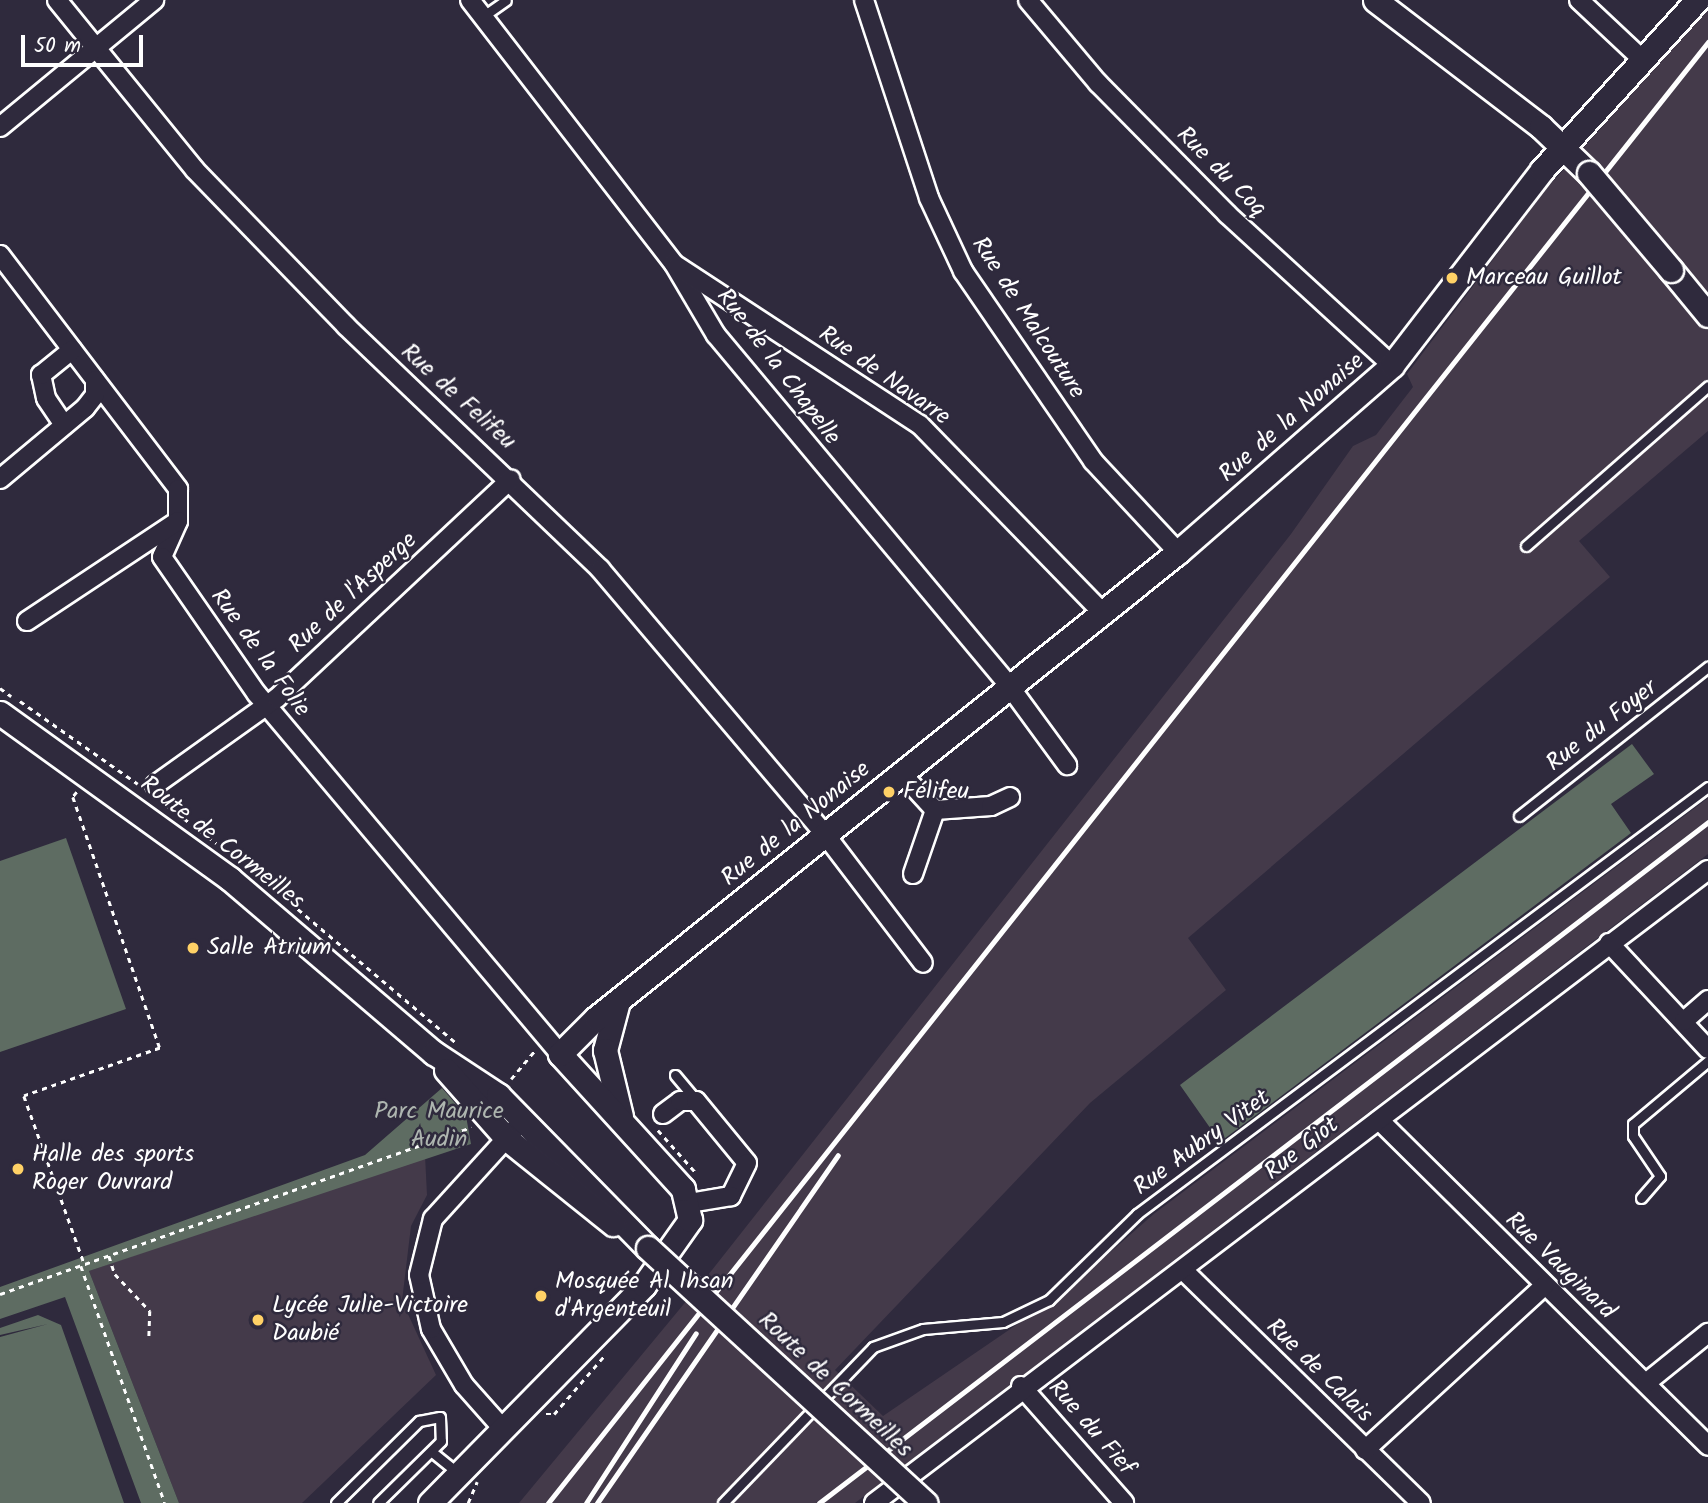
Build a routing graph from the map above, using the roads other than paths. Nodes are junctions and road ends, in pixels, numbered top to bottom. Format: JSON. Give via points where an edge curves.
{"nodes":[{"id":1,"x":57,"y":0,"type":"edge"},
{"id":2,"x":154,"y":0,"type":"edge"},
{"id":3,"x":470,"y":0,"type":"edge"},
{"id":4,"x":506,"y":0,"type":"edge"},
{"id":5,"x":864,"y":0,"type":"edge"},
{"id":6,"x":1027,"y":0,"type":"edge"},
{"id":7,"x":1375,"y":0,"type":"edge"},
{"id":8,"x":1579,"y":0,"type":"edge"},
{"id":9,"x":1696,"y":0,"type":"edge"},
{"id":10,"x":482,"y":17,"type":"junction"},
{"id":11,"x":94,"y":49,"type":"junction"},
{"id":12,"x":1643,"y":60,"type":"junction"},
{"id":13,"x":0,"y":127,"type":"edge"},
{"id":14,"x":1563,"y":146,"type":"junction"},
{"id":15,"x":0,"y":255,"type":"edge"},
{"id":16,"x":674,"y":264,"type":"junction"},
{"id":17,"x":1708,"y":315,"type":"edge"},
{"id":18,"x":72,"y":350,"type":"junction"},
{"id":19,"x":1392,"y":365,"type":"junction"},
{"id":20,"x":95,"y":380,"type":"junction"},
{"id":21,"x":1708,"y":386,"type":"edge"},
{"id":22,"x":64,"y":425,"type":"junction"},
{"id":23,"x":0,"y":479,"type":"edge"},
{"id":24,"x":511,"y":479,"type":"junction"},
{"id":25,"x":178,"y":521,"type":"junction"},
{"id":26,"x":1526,"y":547,"type":"dead end"},
{"id":27,"x":1178,"y":552,"type":"junction"},
{"id":28,"x":1103,"y":613,"type":"junction"},
{"id":29,"x":27,"y":621,"type":"dead end"},
{"id":30,"x":1708,"y":667,"type":"edge"},
{"id":31,"x":1010,"y":687,"type":"junction"},
{"id":32,"x":266,"y":706,"type":"junction"},
{"id":33,"x":0,"y":713,"type":"edge"},
{"id":34,"x":1067,"y":765,"type":"dead end"},
{"id":35,"x":901,"y":773,"type":"junction"},
{"id":36,"x":155,"y":785,"type":"dead end"},
{"id":37,"x":1708,"y":787,"type":"edge"},
{"id":38,"x":1010,"y":797,"type":"dead end"},
{"id":39,"x":935,"y":810,"type":"junction"},
{"id":40,"x":1519,"y":816,"type":"dead end"},
{"id":41,"x":824,"y":833,"type":"junction"},
{"id":42,"x":1708,"y":870,"type":"edge"},
{"id":43,"x":913,"y":874,"type":"dead end"},
{"id":44,"x":1609,"y":943,"type":"junction"},
{"id":45,"x":923,"y":963,"type":"dead end"},
{"id":46,"x":1708,"y":1000,"type":"edge"},
{"id":47,"x":617,"y":1005,"type":"junction"},
{"id":48,"x":1684,"y":1021,"type":"junction"},
{"id":49,"x":552,"y":1047,"type":"junction"},
{"id":50,"x":1708,"y":1049,"type":"edge"},
{"id":51,"x":434,"y":1054,"type":"junction"},
{"id":52,"x":1708,"y":1061,"type":"edge"},
{"id":53,"x":675,"y":1075,"type":"dead end"},
{"id":54,"x":696,"y":1101,"type":"junction"},
{"id":55,"x":663,"y":1114,"type":"dead end"},
{"id":56,"x":621,"y":1116,"type":"junction"},
{"id":57,"x":524,"y":1119,"type":"junction"},
{"id":58,"x":1379,"y":1120,"type":"junction"},
{"id":59,"x":507,"y":1139,"type":"junction"},
{"id":60,"x":1641,"y":1198,"type":"dead end"},
{"id":61,"x":689,"y":1203,"type":"junction"},
{"id":62,"x":648,"y":1248,"type":"junction"},
{"id":63,"x":1185,"y":1272,"type":"junction"},
{"id":64,"x":1544,"y":1286,"type":"junction"},
{"id":65,"x":1708,"y":1334,"type":"edge"},
{"id":66,"x":1646,"y":1383,"type":"junction"},
{"id":67,"x":1021,"y":1386,"type":"junction"},
{"id":68,"x":503,"y":1430,"type":"junction"},
{"id":69,"x":1708,"y":1446,"type":"edge"},
{"id":70,"x":1365,"y":1450,"type":"junction"},
{"id":71,"x":432,"y":1452,"type":"junction"},
{"id":72,"x":459,"y":1474,"type":"junction"},
{"id":73,"x":336,"y":1503,"type":"edge"},
{"id":74,"x":378,"y":1503,"type":"edge"},
{"id":75,"x":430,"y":1503,"type":"edge"},
{"id":76,"x":723,"y":1503,"type":"edge"},
{"id":77,"x":874,"y":1503,"type":"edge"},
{"id":78,"x":925,"y":1503,"type":"edge"},
{"id":79,"x":1124,"y":1503,"type":"edge"},
{"id":80,"x":1421,"y":1503,"type":"edge"}],
"edges":[{"from":1,"to":11,"type":"street","name":"Rue de Felifeu"},
{"from":2,"to":11,"type":"street"},
{"from":3,"to":10,"type":"street","name":"Rue de la Chapelle"},
{"from":4,"to":10,"type":"lane"},
{"from":5,"to":27,"type":"street","name":"Rue de Malcouture","via":[[929,198],[963,271],[1093,461]]},
{"from":6,"to":19,"type":"street","name":"Rue du Coq","via":[[1098,83],[1218,205]]},
{"from":7,"to":14,"type":"main road"},
{"from":8,"to":12,"type":"street"},
{"from":9,"to":12,"type":"main road","name":"Rue de la Nonaise"},
{"from":10,"to":16,"type":"street","name":"Rue de la Chapelle"},
{"from":11,"to":13,"type":"street"},
{"from":11,"to":24,"type":"street","name":"Rue de Felifeu","via":[[148,119],[327,307]]},
{"from":12,"to":14,"type":"main road","name":"Rue de la Nonaise"},
{"from":14,"to":17,"type":"main road","bridge":true},
{"from":14,"to":19,"type":"main road","name":"Rue de la Nonaise"},
{"from":15,"to":18,"type":"street","name":"Rue de la Folie"},
{"from":16,"to":28,"type":"street","name":"Rue de Navarre","via":[[920,425]]},
{"from":16,"to":31,"type":"street","name":"Rue de la Chapelle","via":[[716,335]]},
{"from":18,"to":20,"type":"street","name":"Rue de la Folie"},
{"from":18,"to":22,"type":"street","via":[[41,375],[46,398]]},
{"from":19,"to":27,"type":"main road","name":"Rue de la Nonaise"},
{"from":20,"to":22,"type":"street","via":[[95,395]]},
{"from":20,"to":25,"type":"street","name":"Rue de la Folie","via":[[178,489]]},
{"from":21,"to":26,"type":"lane"},
{"from":22,"to":23,"type":"street"},
{"from":24,"to":32,"type":"street","name":"Rue de l'Asperge"},
{"from":24,"to":41,"type":"street","name":"Rue de Felifeu","via":[[600,569]]},
{"from":25,"to":29,"type":"street"},
{"from":25,"to":32,"type":"street","name":"Rue de la Folie","via":[[162,557]]},
{"from":27,"to":28,"type":"main road","name":"Rue de la Nonaise"},
{"from":28,"to":31,"type":"main road","name":"Rue de la Nonaise"},
{"from":30,"to":40,"type":"lane","name":"Rue du Foyer"},
{"from":31,"to":34,"type":"street"},
{"from":31,"to":35,"type":"main road","name":"Rue de la Nonaise"},
{"from":32,"to":36,"type":"street","name":"Rue de l'Asperge"},
{"from":32,"to":49,"type":"street","name":"Rue de la Folie"},
{"from":33,"to":51,"type":"main road","name":"Route de Cormeilles","via":[[230,879]]},
{"from":35,"to":39,"type":"street"},
{"from":35,"to":41,"type":"main road","name":"Rue de la Nonaise"},
{"from":37,"to":76,"type":"lane","name":"Rue Aubry Vitet","via":[[1137,1214],[1049,1300],[1003,1322],[923,1329],[873,1347]]},
{"from":38,"to":39,"type":"street","via":[[990,806]]},
{"from":39,"to":43,"type":"street"},
{"from":41,"to":45,"type":"street","name":"Rue de Felifeu"},
{"from":41,"to":47,"type":"main road","name":"Rue de la Nonaise"},
{"from":42,"to":44,"type":"street","name":"Rue Giot"},
{"from":44,"to":48,"type":"street"},
{"from":44,"to":58,"type":"street","name":"Rue Giot"},
{"from":46,"to":48,"type":"street"},
{"from":47,"to":49,"type":"main road","name":"Rue de la Nonaise"},
{"from":47,"to":56,"type":"main road","via":[[605,1050]]},
{"from":48,"to":50,"type":"street"},
{"from":49,"to":56,"type":"main road"},
{"from":51,"to":57,"type":"main road","name":"Route de Cormeilles","via":[[498,1095]]},
{"from":51,"to":59,"type":"main road","name":"Route de Cormeilles"},
{"from":52,"to":60,"type":"lane","via":[[1633,1124],[1633,1136],[1660,1176]]},
{"from":53,"to":54,"type":"lane"},
{"from":54,"to":55,"type":"street","via":[[680,1101]]},
{"from":54,"to":61,"type":"street","via":[[744,1155],[747,1175],[731,1196]]},
{"from":56,"to":61,"type":"main road"},
{"from":57,"to":59,"type":"street"},
{"from":57,"to":62,"type":"main road","name":"Route de Cormeilles"},
{"from":58,"to":63,"type":"street","name":"Rue Giot"},
{"from":58,"to":64,"type":"street","name":"Rue Vauginard"},
{"from":59,"to":62,"type":"main road","name":"Route de Cormeilles"},
{"from":59,"to":68,"type":"street","via":[[433,1219],[419,1275],[431,1329],[464,1385]]},
{"from":61,"to":68,"type":"main road","via":[[687,1230],[644,1285]]},
{"from":62,"to":78,"type":"main road","name":"Route de Cormeilles","bridge":true},
{"from":63,"to":67,"type":"street","name":"Rue Giot"},
{"from":63,"to":70,"type":"street","name":"Rue de Calais"},
{"from":64,"to":66,"type":"street","name":"Rue Vauginard"},
{"from":64,"to":70,"type":"street"},
{"from":65,"to":66,"type":"street"},
{"from":66,"to":69,"type":"street","name":"Rue Vauginard"},
{"from":67,"to":77,"type":"street","name":"Rue Giot"},
{"from":67,"to":79,"type":"street","name":"Rue du Fief"},
{"from":68,"to":72,"type":"main road"},
{"from":70,"to":80,"type":"street","name":"Rue de Calais"},
{"from":71,"to":72,"type":"lane"},
{"from":71,"to":73,"type":"lane","via":[[444,1433],[433,1414]]},
{"from":71,"to":74,"type":"lane"},
{"from":72,"to":75,"type":"main road"}]}
